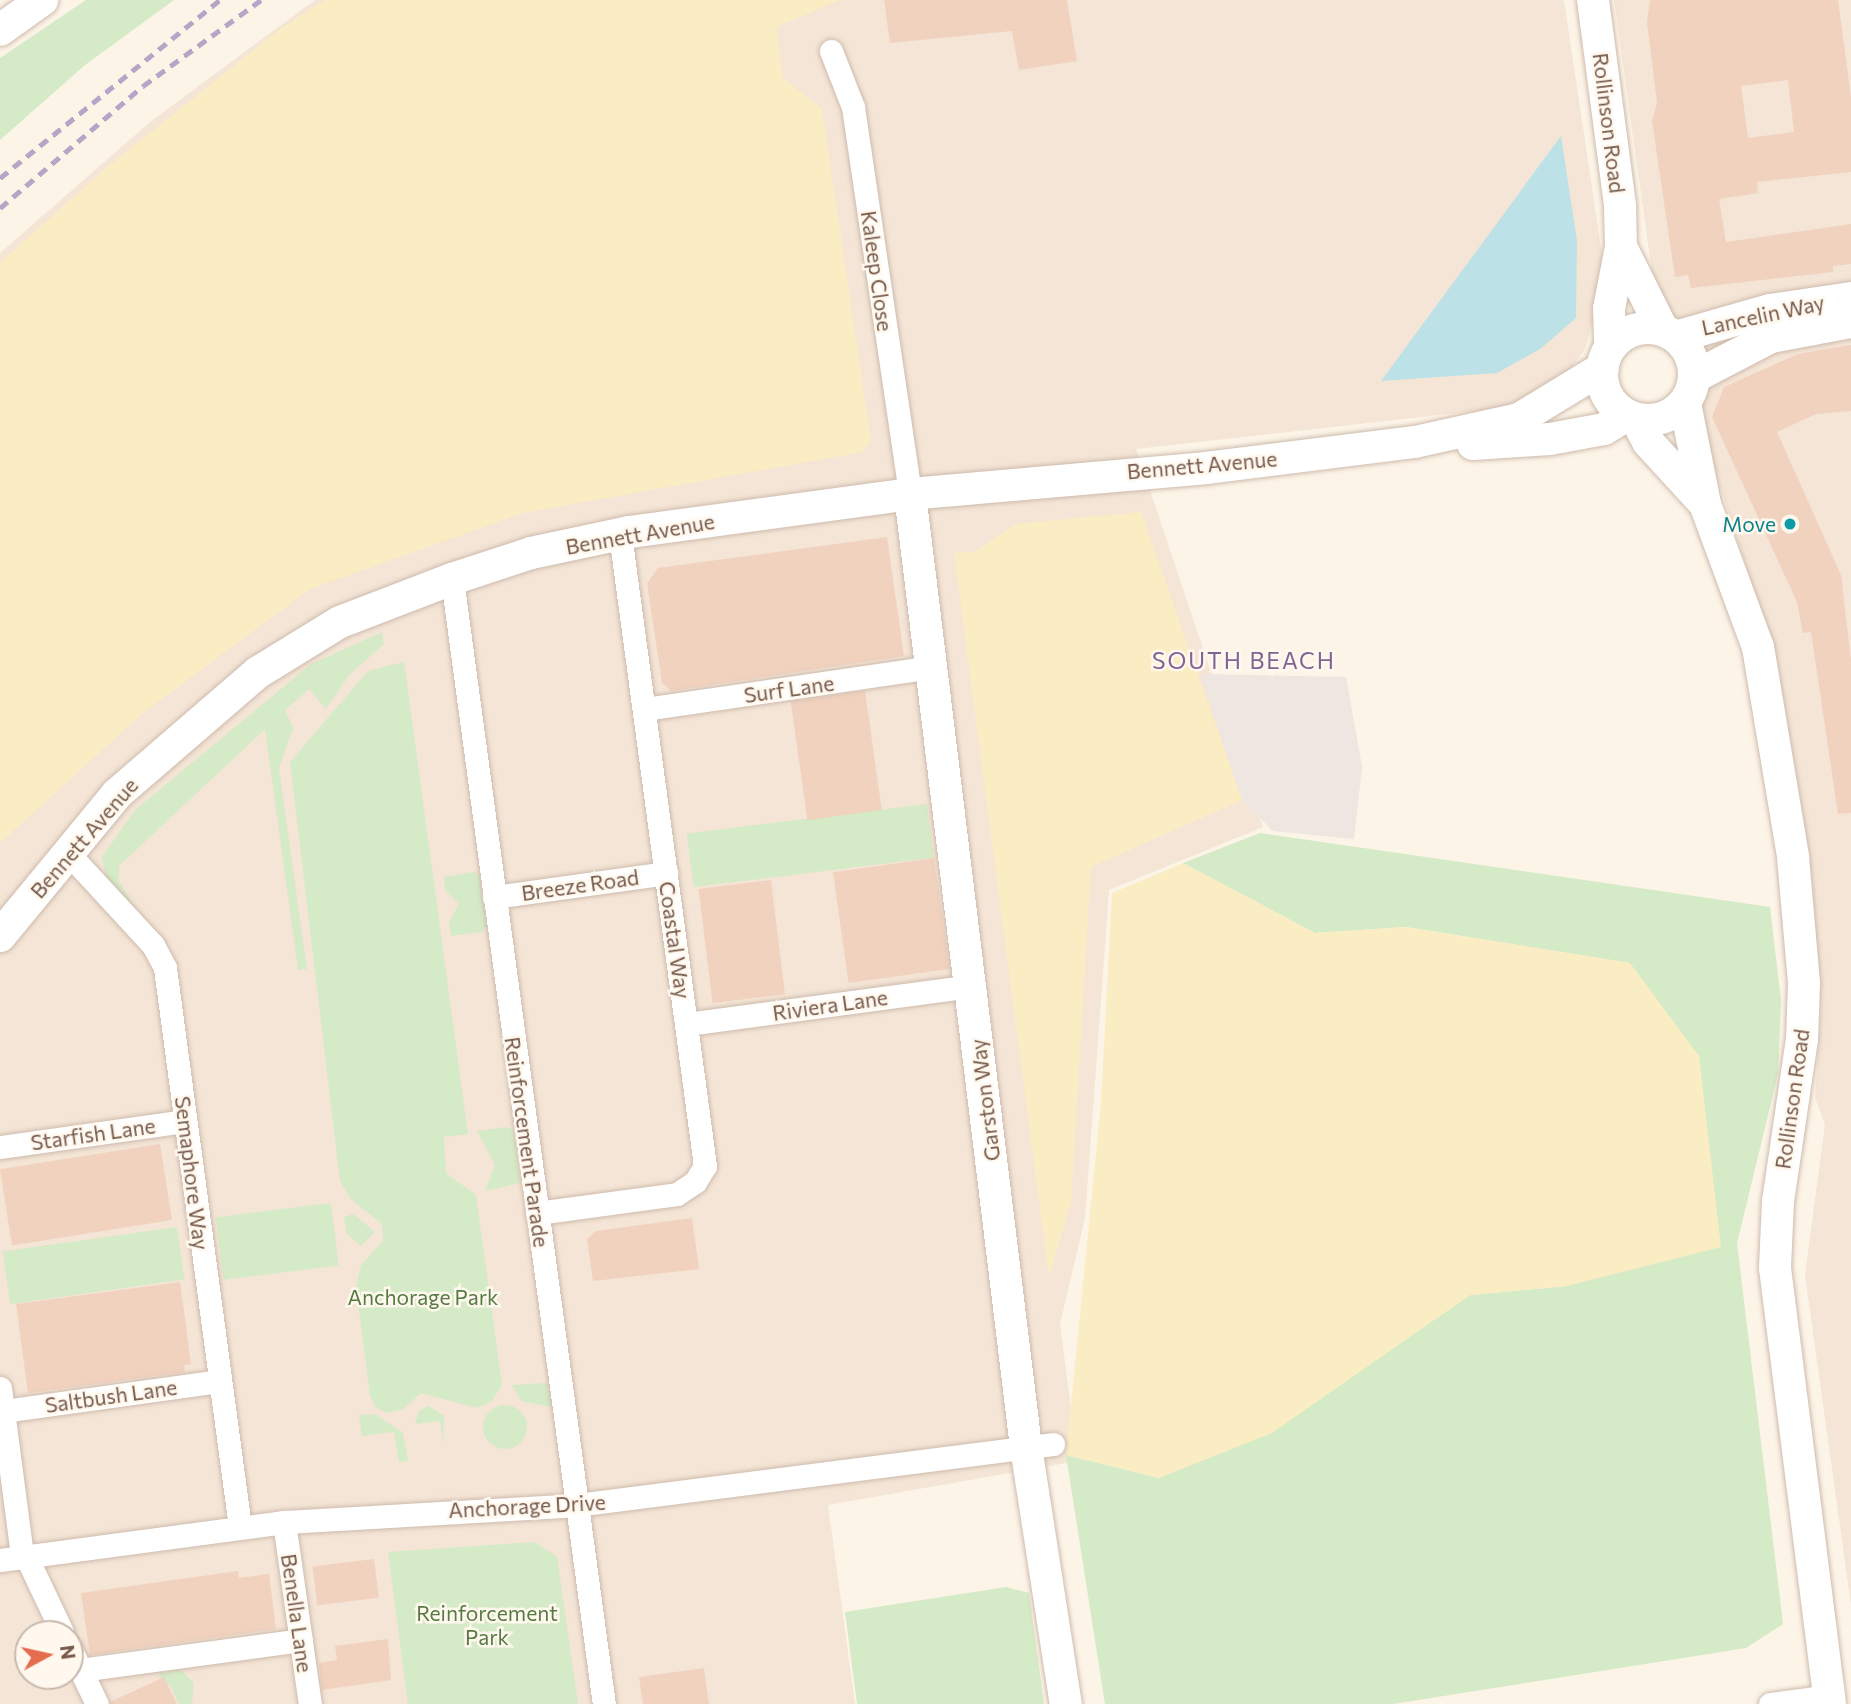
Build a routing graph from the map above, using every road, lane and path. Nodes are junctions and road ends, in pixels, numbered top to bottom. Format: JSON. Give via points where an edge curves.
{"nodes":[{"id":1,"x":42,"y":0,"type":"edge"},
{"id":2,"x":1593,"y":0,"type":"edge"},
{"id":3,"x":0,"y":30,"type":"edge"},
{"id":4,"x":831,"y":51,"type":"dead end"},
{"id":5,"x":1620,"y":247,"type":"junction"},
{"id":6,"x":1851,"y":298,"type":"edge"},
{"id":7,"x":1851,"y":322,"type":"edge"},
{"id":8,"x":1669,"y":333,"type":"junction"},
{"id":9,"x":1606,"y":358,"type":"junction"},
{"id":10,"x":1690,"y":390,"type":"junction"},
{"id":11,"x":1632,"y":417,"type":"junction"},
{"id":12,"x":1415,"y":442,"type":"junction"},
{"id":13,"x":910,"y":494,"type":"junction"},
{"id":14,"x":1705,"y":504,"type":"junction"},
{"id":15,"x":620,"y":534,"type":"junction"},
{"id":16,"x":452,"y":579,"type":"junction"},
{"id":17,"x":932,"y":667,"type":"junction"},
{"id":18,"x":645,"y":709,"type":"junction"},
{"id":19,"x":68,"y":853,"type":"junction"},
{"id":20,"x":666,"y":873,"type":"junction"},
{"id":21,"x":494,"y":897,"type":"junction"},
{"id":22,"x":0,"y":936,"type":"edge"},
{"id":23,"x":972,"y":986,"type":"junction"},
{"id":24,"x":687,"y":1024,"type":"junction"},
{"id":25,"x":185,"y":1121,"type":"junction"},
{"id":26,"x":0,"y":1147,"type":"edge"},
{"id":27,"x":537,"y":1213,"type":"junction"},
{"id":28,"x":220,"y":1381,"type":"junction"},
{"id":29,"x":0,"y":1388,"type":"edge"},
{"id":30,"x":3,"y":1411,"type":"junction"},
{"id":31,"x":1040,"y":1445,"type":"junction"},
{"id":32,"x":577,"y":1505,"type":"junction"},
{"id":33,"x":284,"y":1522,"type":"junction"},
{"id":34,"x":240,"y":1527,"type":"junction"},
{"id":35,"x":16,"y":1557,"type":"edge"},
{"id":36,"x":54,"y":1620,"type":"edge"},
{"id":37,"x":301,"y":1640,"type":"junction"},
{"id":38,"x":84,"y":1669,"type":"edge"},
{"id":39,"x":84,"y":1678,"type":"edge"},
{"id":40,"x":1830,"y":1700,"type":"edge"},
{"id":41,"x":97,"y":1704,"type":"edge"},
{"id":42,"x":310,"y":1704,"type":"edge"},
{"id":43,"x":604,"y":1704,"type":"edge"},
{"id":44,"x":1066,"y":1704,"type":"edge"},
{"id":45,"x":1770,"y":1704,"type":"edge"}],
"edges":[{"from":1,"to":3,"type":"street"},
{"from":2,"to":5,"type":"street","name":"Rollinson Road","via":[[1618,181]]},
{"from":4,"to":13,"type":"street","name":"Kaleep Close","via":[[853,107]]},
{"from":5,"to":8,"type":"street","name":"Rollinson Road"},
{"from":5,"to":9,"type":"street","name":"Rollinson Road"},
{"from":6,"to":8,"type":"street","name":"Lancelin Way","via":[[1770,310]]},
{"from":7,"to":10,"type":"street","name":"Lancelin Way","via":[[1771,337]]},
{"from":8,"to":9,"type":"street","via":[[1633,330]]},
{"from":8,"to":10,"type":"street","via":[[1693,362]]},
{"from":9,"to":11,"type":"street","via":[[1607,396]]},
{"from":9,"to":12,"type":"street","name":"Bennett Avenue","via":[[1519,419]]},
{"from":10,"to":11,"type":"street","via":[[1662,418]]},
{"from":10,"to":14,"type":"street","name":"Rollinson Road"},
{"from":11,"to":12,"type":"street","name":"Bennett Avenue","via":[[1604,429],[1525,443]]},
{"from":11,"to":14,"type":"street","name":"Rollinson Road","via":[[1648,442]]},
{"from":12,"to":13,"type":"street","name":"Bennett Avenue","via":[[1206,468]]},
{"from":13,"to":15,"type":"street","name":"Bennett Avenue"},
{"from":13,"to":17,"type":"street","name":"Garston Way"},
{"from":14,"to":40,"type":"street","name":"Rollinson Road","via":[[1758,647],[1797,895],[1802,1039],[1777,1201],[1775,1268]]},
{"from":15,"to":16,"type":"street","name":"Bennett Avenue","via":[[531,554]]},
{"from":15,"to":18,"type":"street","name":"Coastal Way"},
{"from":16,"to":19,"type":"street","name":"Bennett Avenue","via":[[340,622],[257,673],[117,794]]},
{"from":16,"to":21,"type":"street","name":"Reinforcement Parade"},
{"from":17,"to":18,"type":"street","name":"Surf Lane"},
{"from":17,"to":23,"type":"street","name":"Garston Way"},
{"from":18,"to":20,"type":"street","name":"Coastal Way"},
{"from":19,"to":22,"type":"street","name":"Bennett Avenue"},
{"from":19,"to":25,"type":"street","name":"Semaphore Way","via":[[162,959]]},
{"from":20,"to":21,"type":"street","name":"Breeze Road"},
{"from":20,"to":24,"type":"street","name":"Coastal Way"},
{"from":21,"to":27,"type":"street","name":"Reinforcement Parade"},
{"from":23,"to":24,"type":"street","name":"Riviera Lane"},
{"from":23,"to":31,"type":"street","name":"Garston Way"},
{"from":24,"to":27,"type":"street","name":"Coastal Way","via":[[705,1158],[695,1182],[668,1195]]},
{"from":25,"to":26,"type":"street","name":"Starfish Lane"},
{"from":25,"to":28,"type":"street","name":"Semaphore Way"},
{"from":27,"to":32,"type":"street","name":"Reinforcement Parade"},
{"from":28,"to":30,"type":"street","name":"Saltbush Lane"},
{"from":28,"to":34,"type":"street","name":"Semaphore Way"},
{"from":29,"to":30,"type":"street"},
{"from":30,"to":35,"type":"street"},
{"from":31,"to":32,"type":"street","name":"Anchorage Drive"},
{"from":31,"to":44,"type":"street","name":"Garston Way"},
{"from":32,"to":33,"type":"street","name":"Anchorage Drive"},
{"from":32,"to":43,"type":"street","name":"Reinforcement Parade"},
{"from":33,"to":34,"type":"street","name":"Anchorage Drive"},
{"from":33,"to":37,"type":"street","name":"Benella Lane"},
{"from":34,"to":35,"type":"street","name":"Anchorage Drive"},
{"from":35,"to":36,"type":"street"},
{"from":37,"to":38,"type":"street"},
{"from":37,"to":42,"type":"street","name":"Benella Lane"},
{"from":39,"to":41,"type":"street"},
{"from":40,"to":45,"type":"street"}]}
